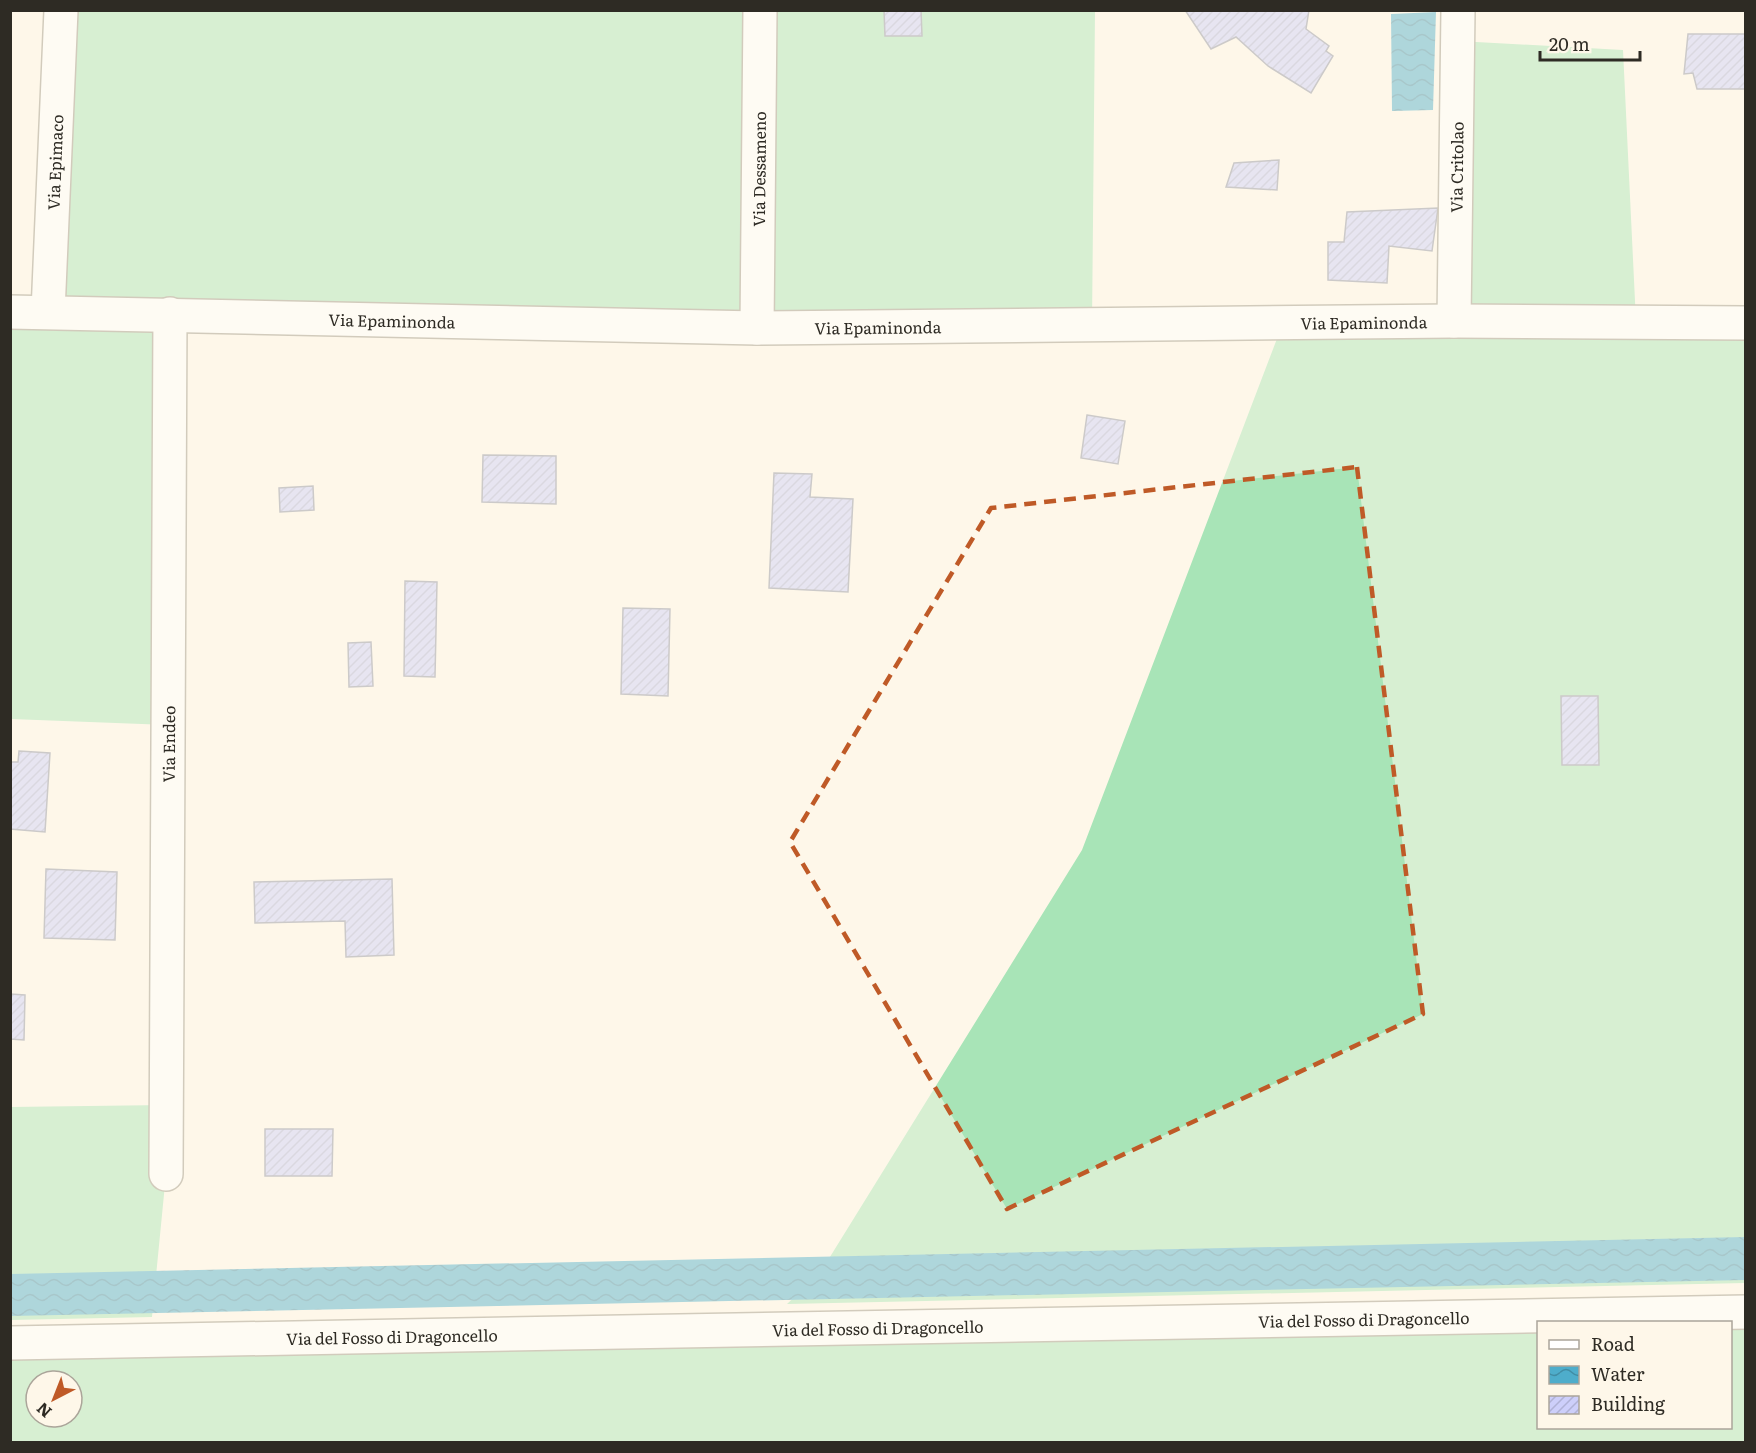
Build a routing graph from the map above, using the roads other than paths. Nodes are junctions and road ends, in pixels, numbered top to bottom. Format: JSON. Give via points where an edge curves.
{"nodes":[{"id":1,"x":61,"y":10,"type":"edge"},
{"id":2,"x":760,"y":10,"type":"edge"},
{"id":3,"x":1458,"y":10,"type":"edge"},
{"id":4,"x":10,"y":312,"type":"edge"},
{"id":5,"x":48,"y":312,"type":"junction"},
{"id":6,"x":170,"y":314,"type":"junction"},
{"id":7,"x":1454,"y":321,"type":"junction"},
{"id":8,"x":1746,"y":323,"type":"edge"},
{"id":9,"x":757,"y":328,"type":"junction"},
{"id":10,"x":165,"y":1174,"type":"dead end"},
{"id":11,"x":1746,"y":1312,"type":"edge"},
{"id":12,"x":10,"y":1343,"type":"edge"}],
"edges":[{"from":1,"to":5,"type":"street","name":"Via Epimaco"},
{"from":2,"to":9,"type":"street","name":"Via Dessameno"},
{"from":3,"to":7,"type":"street","name":"Via Critolao"},
{"from":4,"to":5,"type":"street","name":"Via Epaminonda"},
{"from":5,"to":6,"type":"street","name":"Via Epaminonda"},
{"from":6,"to":9,"type":"street","name":"Via Epaminonda"},
{"from":6,"to":10,"type":"street","name":"Via Endeo"},
{"from":7,"to":8,"type":"street","name":"Via Epaminonda"},
{"from":7,"to":9,"type":"street","name":"Via Epaminonda"},
{"from":11,"to":12,"type":"street","name":"Via del Fosso di Dragoncello"}]}
